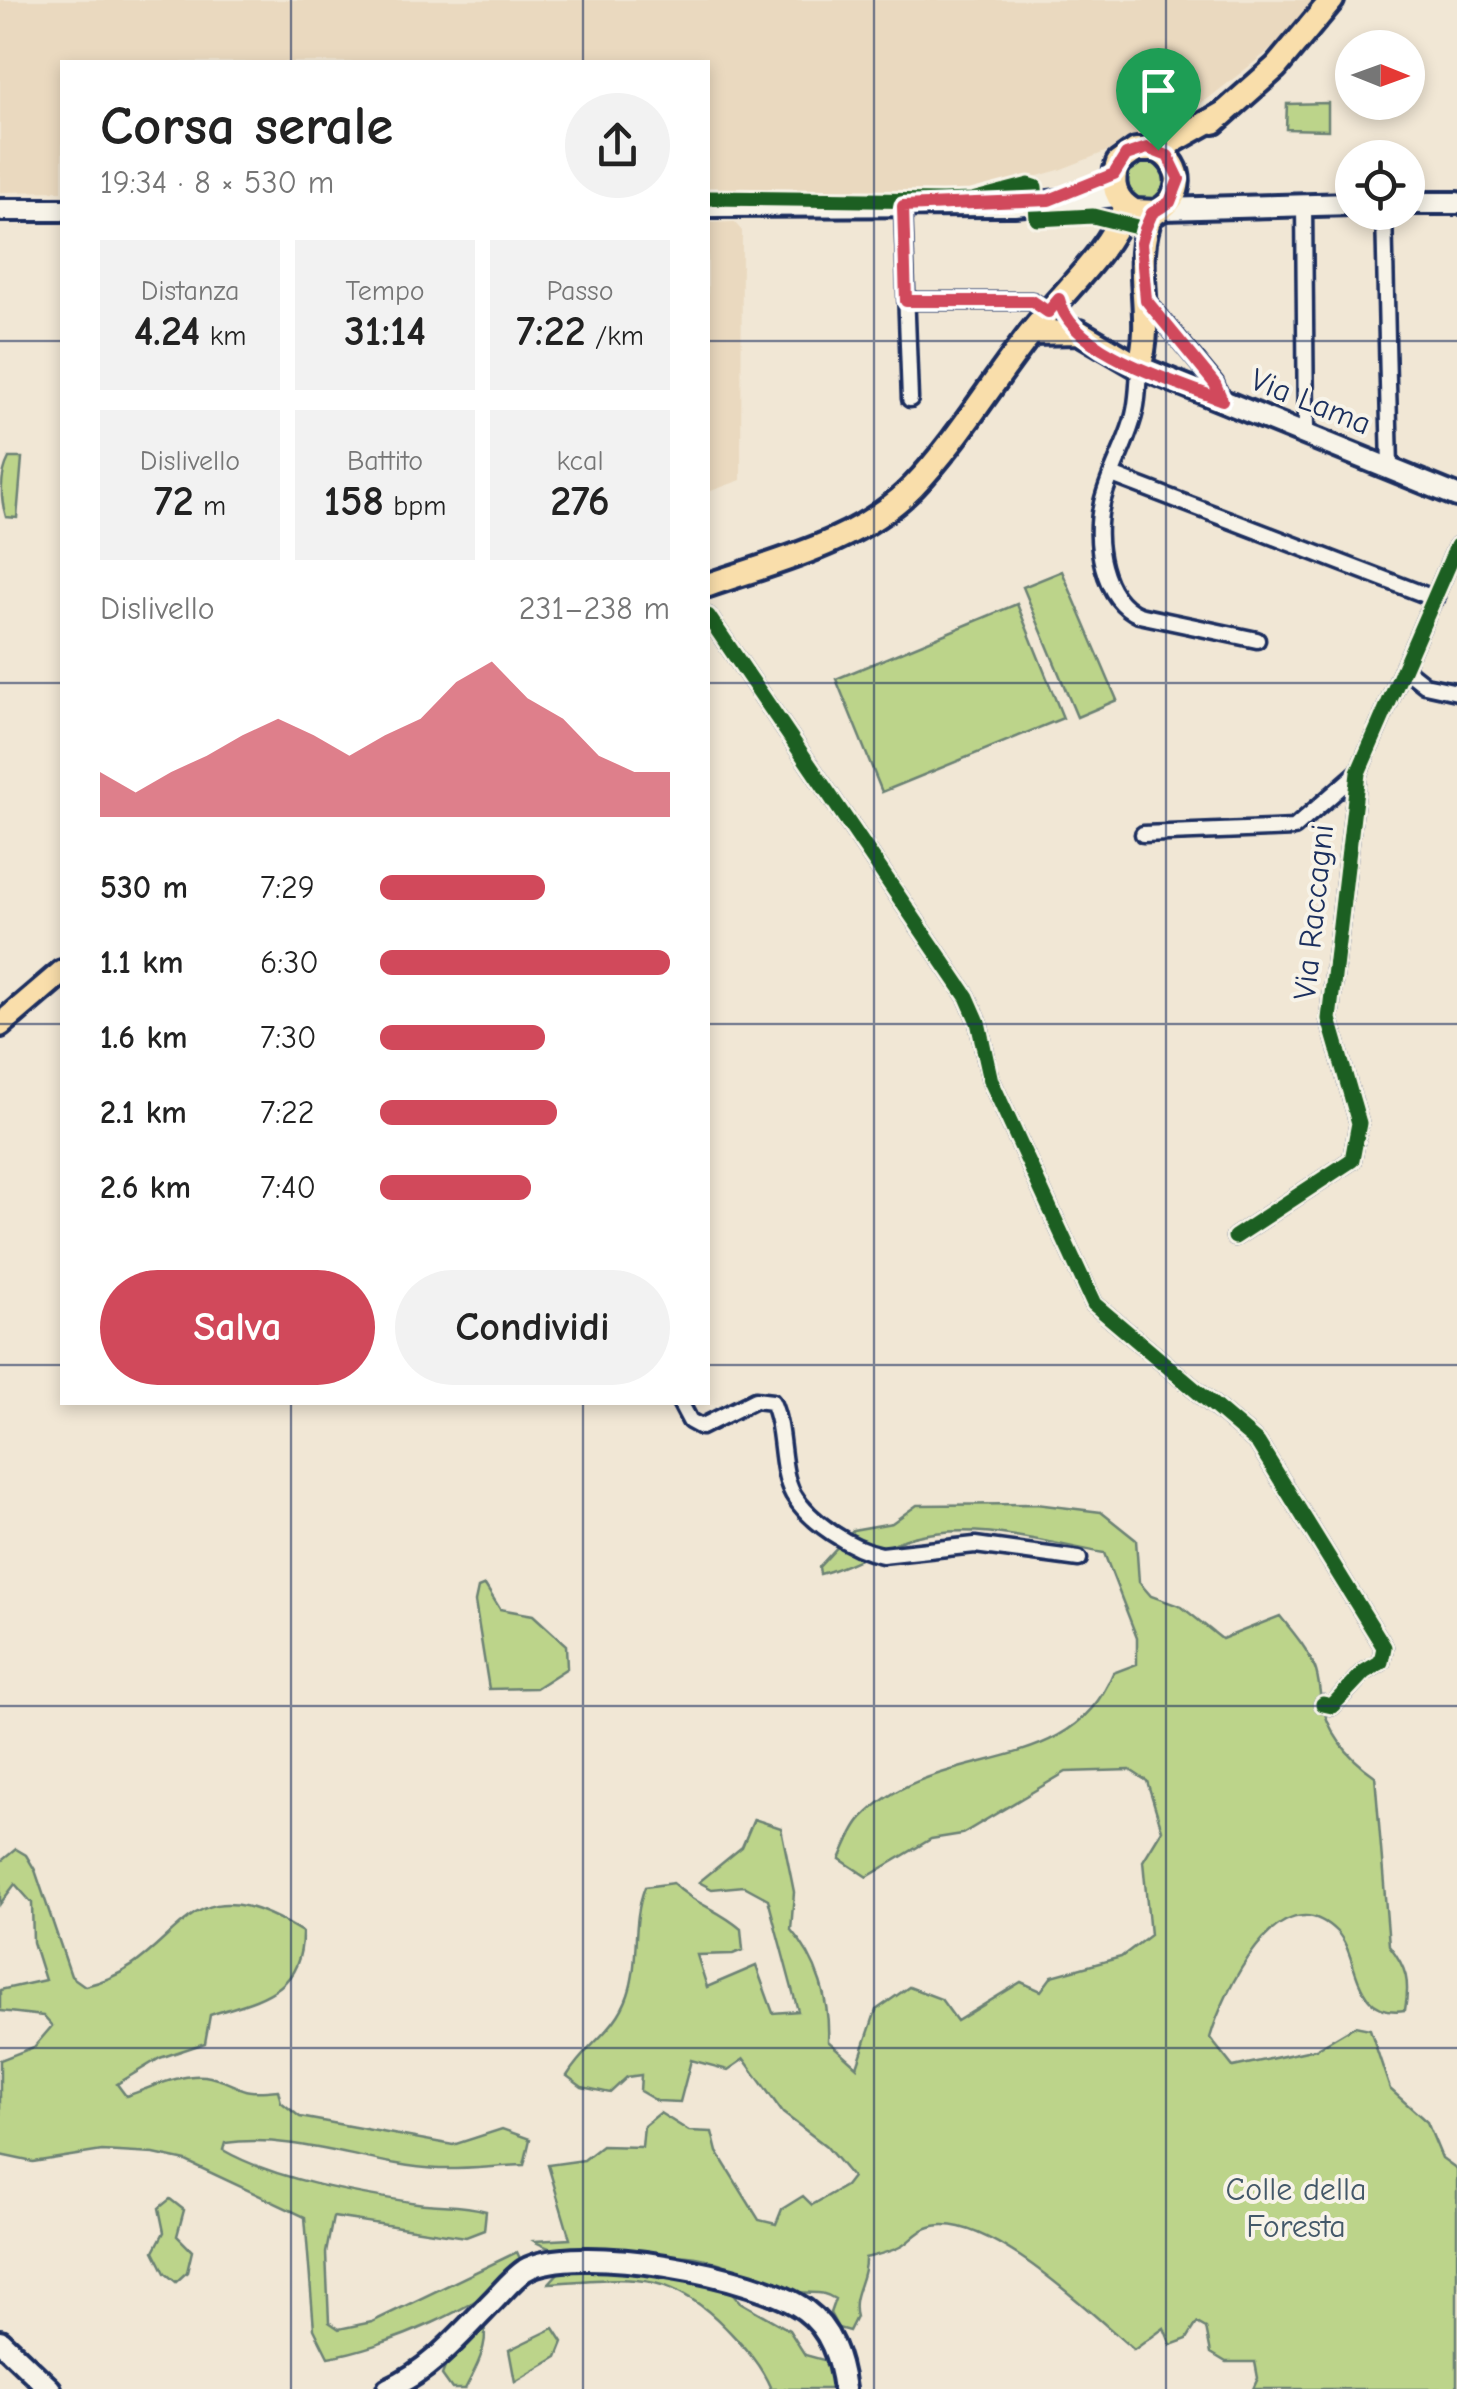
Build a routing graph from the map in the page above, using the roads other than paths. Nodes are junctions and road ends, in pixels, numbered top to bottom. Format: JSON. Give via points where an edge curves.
{"nodes":[{"id":1,"x":1332,"y":0,"type":"edge"},
{"id":2,"x":1166,"y":157,"type":"junction"},
{"id":3,"x":1119,"y":192,"type":"junction"},
{"id":4,"x":1425,"y":203,"type":"edge"},
{"id":5,"x":1457,"y":203,"type":"edge"},
{"id":6,"x":1304,"y":204,"type":"junction"},
{"id":7,"x":1335,"y":204,"type":"edge"},
{"id":8,"x":1163,"y":205,"type":"junction"},
{"id":9,"x":710,"y":206,"type":"edge"},
{"id":10,"x":903,"y":206,"type":"junction"},
{"id":11,"x":0,"y":210,"type":"edge"},
{"id":12,"x":60,"y":210,"type":"edge"},
{"id":13,"x":1384,"y":230,"type":"edge"},
{"id":14,"x":1115,"y":232,"type":"junction"},
{"id":15,"x":1142,"y":238,"type":"junction"},
{"id":16,"x":1146,"y":300,"type":"junction"},
{"id":17,"x":906,"y":301,"type":"junction"},
{"id":18,"x":1053,"y":306,"type":"junction"},
{"id":19,"x":1079,"y":332,"type":"junction"},
{"id":20,"x":1031,"y":333,"type":"junction"},
{"id":21,"x":1140,"y":367,"type":"junction"},
{"id":22,"x":910,"y":398,"type":"dead end"},
{"id":23,"x":1222,"y":400,"type":"junction"},
{"id":24,"x":1306,"y":434,"type":"junction"},
{"id":25,"x":1390,"y":469,"type":"junction"},
{"id":26,"x":1112,"y":475,"type":"junction"},
{"id":27,"x":1457,"y":496,"type":"edge"},
{"id":28,"x":1457,"y":546,"type":"edge"},
{"id":29,"x":710,"y":584,"type":"edge"},
{"id":30,"x":1436,"y":599,"type":"junction"},
{"id":31,"x":710,"y":619,"type":"edge"},
{"id":32,"x":1257,"y":640,"type":"dead end"},
{"id":33,"x":1406,"y":670,"type":"junction"},
{"id":34,"x":1457,"y":692,"type":"edge"},
{"id":35,"x":1358,"y":773,"type":"junction"},
{"id":36,"x":1144,"y":834,"type":"dead end"},
{"id":37,"x":60,"y":974,"type":"edge"},
{"id":38,"x":0,"y":1025,"type":"edge"},
{"id":39,"x":1235,"y":1236,"type":"dead end"},
{"id":40,"x":682,"y":1405,"type":"edge"},
{"id":41,"x":1078,"y":1559,"type":"dead end"},
{"id":42,"x":1323,"y":1704,"type":"dead end"},
{"id":43,"x":0,"y":2341,"type":"edge"},
{"id":44,"x":50,"y":2389,"type":"edge"},
{"id":45,"x":388,"y":2389,"type":"edge"},
{"id":46,"x":844,"y":2389,"type":"edge"}],
"edges":[{"from":1,"to":2,"type":"main road","via":[[1276,67]]},
{"from":2,"to":3,"type":"main road","via":[[1147,148],[1126,155]]},
{"from":2,"to":8,"type":"main road","via":[[1179,179]]},
{"from":3,"to":8,"type":"main road"},
{"from":3,"to":10,"type":"main road"},
{"from":3,"to":14,"type":"main road"},
{"from":4,"to":5,"type":"main road"},
{"from":6,"to":7,"type":"main road"},
{"from":6,"to":8,"type":"main road"},
{"from":6,"to":24,"type":"street"},
{"from":8,"to":15,"type":"main road"},
{"from":9,"to":10,"type":"main road"},
{"from":10,"to":17,"type":"street"},
{"from":11,"to":12,"type":"main road"},
{"from":13,"to":25,"type":"street"},
{"from":14,"to":15,"type":"main road"},
{"from":14,"to":18,"type":"main road"},
{"from":15,"to":16,"type":"main road"},
{"from":16,"to":21,"type":"main road"},
{"from":16,"to":23,"type":"street"},
{"from":17,"to":18,"type":"street"},
{"from":17,"to":22,"type":"street"},
{"from":18,"to":19,"type":"main road"},
{"from":18,"to":20,"type":"main road"},
{"from":19,"to":20,"type":"main road"},
{"from":19,"to":21,"type":"main road","name":"Via Lama"},
{"from":20,"to":29,"type":"main road","via":[[912,487],[886,508],[826,544]]},
{"from":21,"to":23,"type":"main road","name":"Via Lama"},
{"from":21,"to":26,"type":"street","via":[[1134,418]]},
{"from":23,"to":24,"type":"main road","name":"Via Lama"},
{"from":24,"to":25,"type":"main road","name":"Via Lama"},
{"from":25,"to":27,"type":"main road","name":"Via Lama"},
{"from":26,"to":30,"type":"street"},
{"from":26,"to":32,"type":"street","via":[[1102,502],[1101,540],[1108,584],[1124,608]]},
{"from":28,"to":30,"type":"street","name":"Via Raccagni"},
{"from":30,"to":33,"type":"street","name":"Via Raccagni"},
{"from":31,"to":42,"type":"street","via":[[967,997],[991,1081],[1094,1304],[1258,1442],[1384,1648],[1381,1662],[1332,1706]]},
{"from":33,"to":34,"type":"street","via":[[1426,685]]},
{"from":33,"to":35,"type":"street","name":"Via Raccagni"},
{"from":35,"to":36,"type":"street","via":[[1294,828]]},
{"from":35,"to":39,"type":"street","name":"Via Raccagni","via":[[1330,1019],[1355,1099],[1357,1143],[1352,1160]]},
{"from":37,"to":38,"type":"main road"},
{"from":40,"to":41,"type":"street","via":[[700,1427],[755,1400],[772,1402],[792,1492],[829,1529],[869,1553],[975,1545]]},
{"from":43,"to":44,"type":"main road"},
{"from":45,"to":46,"type":"main road","via":[[436,2359],[525,2270],[566,2261],[715,2272],[778,2294],[826,2331]]}]}
